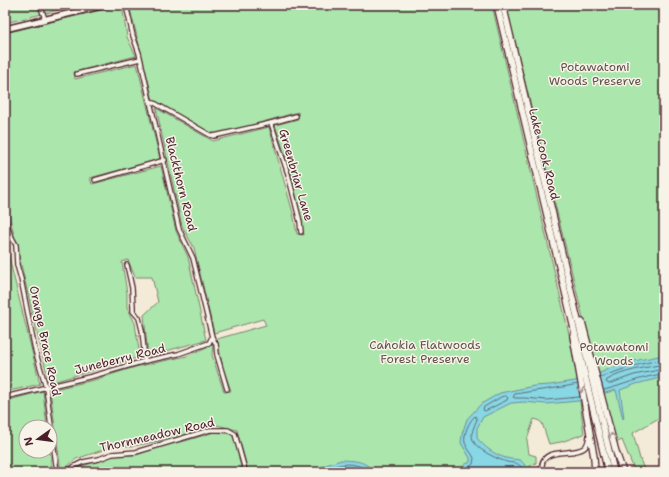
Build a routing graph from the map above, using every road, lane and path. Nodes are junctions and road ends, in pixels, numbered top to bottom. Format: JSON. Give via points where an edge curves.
{"nodes":[{"id":1,"x":40,"y":5,"type":"edge"},
{"id":2,"x":78,"y":5,"type":"edge"},
{"id":3,"x":105,"y":5,"type":"edge"},
{"id":4,"x":126,"y":5,"type":"edge"},
{"id":5,"x":497,"y":5,"type":"edge"},
{"id":6,"x":503,"y":5,"type":"edge"},
{"id":7,"x":80,"y":11,"type":"junction"},
{"id":8,"x":45,"y":19,"type":"junction"},
{"id":9,"x":5,"y":29,"type":"edge"},
{"id":10,"x":140,"y":59,"type":"junction"},
{"id":11,"x":77,"y":74,"type":"dead end"},
{"id":12,"x":151,"y":102,"type":"junction"},
{"id":13,"x":296,"y":116,"type":"dead end"},
{"id":14,"x":271,"y":123,"type":"junction"},
{"id":15,"x":164,"y":160,"type":"junction"},
{"id":16,"x":95,"y":180,"type":"dead end"},
{"id":17,"x":5,"y":217,"type":"edge"},
{"id":18,"x":301,"y":232,"type":"dead end"},
{"id":19,"x":127,"y":265,"type":"dead end"},
{"id":20,"x":572,"y":307,"type":"junction"},
{"id":21,"x":212,"y":337,"type":"junction"},
{"id":22,"x":145,"y":361,"type":"junction"},
{"id":23,"x":588,"y":375,"type":"junction"},
{"id":24,"x":46,"y":387,"type":"junction"},
{"id":25,"x":227,"y":389,"type":"dead end"},
{"id":26,"x":5,"y":397,"type":"edge"},
{"id":27,"x":597,"y":400,"type":"junction"},
{"id":28,"x":590,"y":436,"type":"junction"},
{"id":29,"x":245,"y":470,"type":"dead end"},
{"id":30,"x":57,"y":472,"type":"edge"},
{"id":31,"x":67,"y":472,"type":"edge"},
{"id":32,"x":542,"y":472,"type":"edge"},
{"id":33,"x":595,"y":472,"type":"edge"},
{"id":34,"x":608,"y":472,"type":"edge"},
{"id":35,"x":614,"y":472,"type":"edge"},
{"id":36,"x":623,"y":472,"type":"edge"}],
"edges":[{"from":1,"to":8,"type":"street"},
{"from":2,"to":7,"type":"street"},
{"from":3,"to":7,"type":"street"},
{"from":4,"to":10,"type":"street","name":"Blackthorn Road"},
{"from":5,"to":20,"type":"main road","name":"Lake Cook Road"},
{"from":6,"to":20,"type":"main road","name":"Lake Cook Road"},
{"from":7,"to":8,"type":"street"},
{"from":8,"to":9,"type":"street"},
{"from":10,"to":11,"type":"street"},
{"from":10,"to":12,"type":"street","name":"Blackthorn Road"},
{"from":12,"to":14,"type":"street","name":"Greenbriar Lane","via":[[214,136]]},
{"from":12,"to":15,"type":"street","name":"Blackthorn Road"},
{"from":13,"to":14,"type":"street","name":"Greenbriar Lane"},
{"from":14,"to":18,"type":"street","name":"Greenbriar Lane","via":[[288,174]]},
{"from":15,"to":16,"type":"street"},
{"from":15,"to":21,"type":"street","name":"Blackthorn Road","via":[[179,228],[193,258]]},
{"from":17,"to":24,"type":"street","name":"Orange Brace Road","via":[[16,245],[16,266]]},
{"from":19,"to":22,"type":"street","via":[[132,288],[132,307],[139,318],[142,330]]},
{"from":20,"to":23,"type":"main road","via":[[569,315]]},
{"from":20,"to":23,"type":"main road","via":[[580,314]]},
{"from":21,"to":22,"type":"street","name":"Juneberry Road","via":[[209,343],[203,346]]},
{"from":21,"to":25,"type":"street","name":"Blackthorn Road"},
{"from":22,"to":24,"type":"street","name":"Juneberry Road"},
{"from":23,"to":27,"type":"main road"},
{"from":23,"to":27,"type":"main road"},
{"from":23,"to":28,"type":"main road","one_way":true,"via":[[584,403]]},
{"from":24,"to":26,"type":"street","name":"Juneberry Road"},
{"from":24,"to":30,"type":"street","name":"Orange Brace Road"},
{"from":27,"to":34,"type":"main road"},
{"from":27,"to":35,"type":"main road"},
{"from":36,"to":27,"type":"main road","one_way":true},
{"from":28,"to":32,"type":"street","via":[[582,449],[559,452],[544,459]]},
{"from":28,"to":33,"type":"main road"},
{"from":29,"to":31,"type":"street","name":"Thornmeadow Road","via":[[235,434],[231,431],[210,430],[136,452],[112,454],[83,462]]}]}
